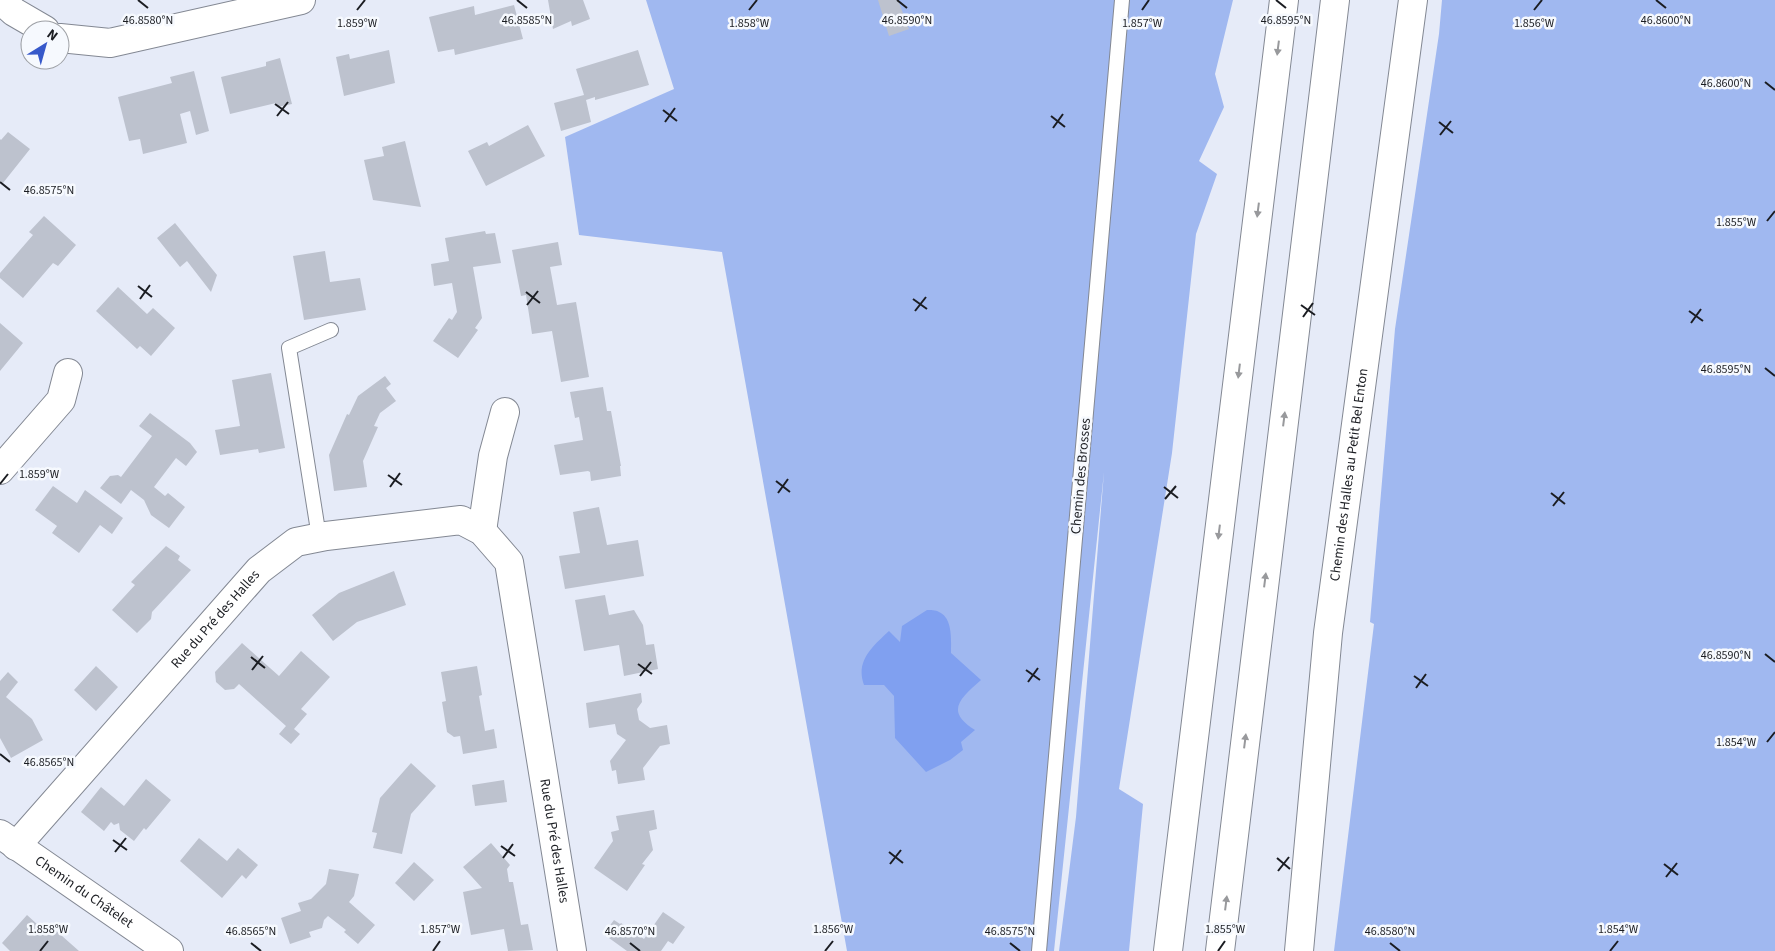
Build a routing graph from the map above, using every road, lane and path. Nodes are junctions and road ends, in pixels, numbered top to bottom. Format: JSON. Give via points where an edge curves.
{"nodes":[{"id":1,"x":1,"y":0,"type":"edge"},
{"id":2,"x":301,"y":0,"type":"edge"},
{"id":3,"x":1122,"y":0,"type":"edge"},
{"id":4,"x":1284,"y":0,"type":"edge"},
{"id":5,"x":1335,"y":0,"type":"edge"},
{"id":6,"x":1413,"y":0,"type":"edge"},
{"id":7,"x":28,"y":20,"type":"edge"},
{"id":8,"x":70,"y":39,"type":"edge"},
{"id":9,"x":331,"y":330,"type":"dead end"},
{"id":10,"x":68,"y":373,"type":"dead end"},
{"id":11,"x":504,"y":412,"type":"dead end"},
{"id":12,"x":0,"y":470,"type":"edge"},
{"id":13,"x":482,"y":531,"type":"junction"},
{"id":14,"x":319,"y":538,"type":"junction"},
{"id":15,"x":8,"y":840,"type":"edge"},
{"id":16,"x":169,"y":951,"type":"edge"},
{"id":17,"x":572,"y":951,"type":"edge"},
{"id":18,"x":1039,"y":951,"type":"edge"},
{"id":19,"x":1168,"y":951,"type":"edge"},
{"id":20,"x":1220,"y":951,"type":"edge"},
{"id":21,"x":1299,"y":951,"type":"edge"}],
"edges":[{"from":1,"to":7,"type":"main road"},
{"from":2,"to":8,"type":"main road","via":[[110,43]]},
{"from":3,"to":18,"type":"lane","name":"Chemin des Brosses"},
{"from":4,"to":19,"type":"main road","one_way":true},
{"from":20,"to":5,"type":"main road","one_way":true},
{"from":6,"to":21,"type":"main road","name":"Chemin des Halles au Petit Bel Enton","via":[[1328,633]]},
{"from":9,"to":14,"type":"lane","via":[[289,348]]},
{"from":10,"to":12,"type":"main road","via":[[61,400]]},
{"from":11,"to":13,"type":"main road","via":[[493,456]]},
{"from":13,"to":14,"type":"main road","name":"Rue du Pré des Halles","via":[[461,520]]},
{"from":13,"to":17,"type":"main road","name":"Rue du Pré des Halles","via":[[509,562]]},
{"from":14,"to":15,"type":"main road","name":"Rue du Pré des Halles","via":[[296,542],[259,570]]},
{"from":15,"to":16,"type":"main road","name":"Chemin du Châtelet"}]}
